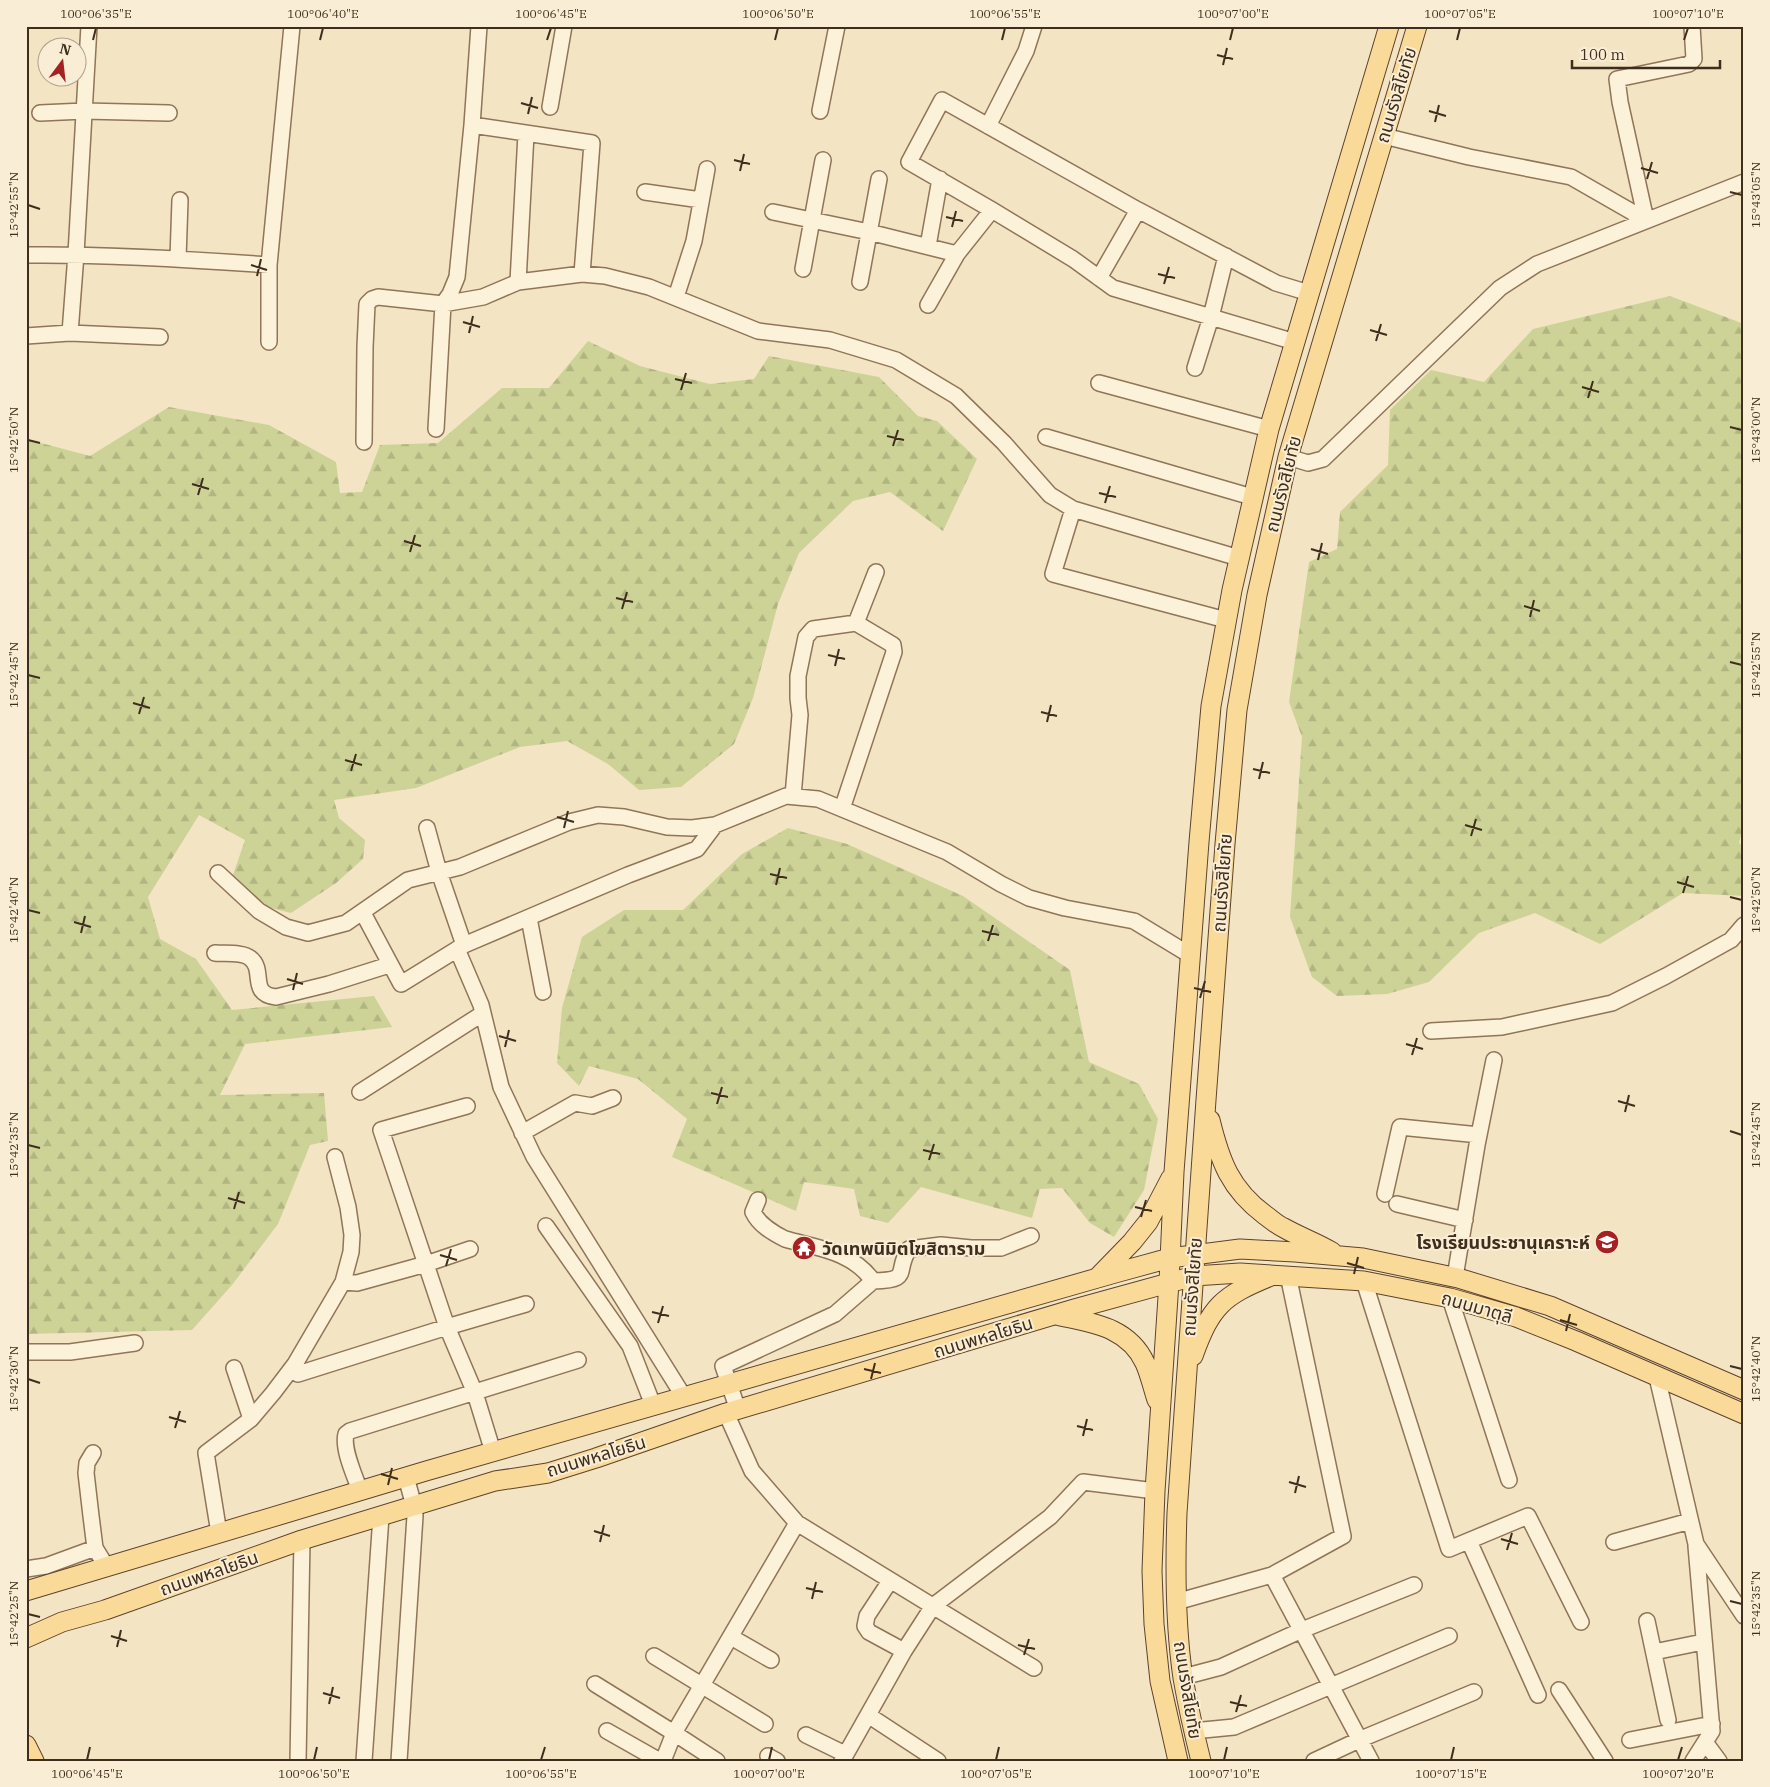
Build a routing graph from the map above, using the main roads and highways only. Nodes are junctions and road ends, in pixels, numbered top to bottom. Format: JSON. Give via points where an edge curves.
{"nodes":[{"id":1,"x":1389,"y":26,"type":"edge"},
{"id":2,"x":1417,"y":26,"type":"edge"},
{"id":3,"x":1342,"y":183,"type":"junction"},
{"id":4,"x":1367,"y":191,"type":"junction"},
{"id":5,"x":1206,"y":1100,"type":"junction"},
{"id":6,"x":1174,"y":1172,"type":"junction"},
{"id":7,"x":1195,"y":1254,"type":"junction"},
{"id":8,"x":1338,"y":1256,"type":"junction"},
{"id":9,"x":1170,"y":1258,"type":"junction"},
{"id":10,"x":1281,"y":1274,"type":"junction"},
{"id":11,"x":1194,"y":1276,"type":"junction"},
{"id":12,"x":1096,"y":1279,"type":"junction"},
{"id":13,"x":1169,"y":1282,"type":"junction"},
{"id":14,"x":1055,"y":1315,"type":"junction"},
{"id":15,"x":1666,"y":1355,"type":"junction"},
{"id":16,"x":1186,"y":1374,"type":"junction"},
{"id":17,"x":1656,"y":1377,"type":"junction"},
{"id":18,"x":1744,"y":1390,"type":"edge"},
{"id":19,"x":1160,"y":1408,"type":"junction"},
{"id":20,"x":1744,"y":1414,"type":"edge"},
{"id":21,"x":26,"y":1591,"type":"edge"},
{"id":22,"x":26,"y":1638,"type":"edge"},
{"id":23,"x":26,"y":1745,"type":"edge"},
{"id":24,"x":34,"y":1761,"type":"edge"},
{"id":25,"x":1178,"y":1761,"type":"edge"},
{"id":26,"x":1201,"y":1761,"type":"edge"}],
"edges":[{"from":1,"to":3,"type":"main road","name":"ถนนรังสิโยทัย"},
{"from":2,"to":4,"type":"main road","name":"ถนนรังสิโยทัย"},
{"from":3,"to":4,"type":"main road"},
{"from":3,"to":6,"type":"main road","name":"ถนนรังสิโยทัย","via":[[1269,429],[1226,620],[1211,706]]},
{"from":4,"to":5,"type":"main road","name":"ถนนรังสิโยทัย","via":[[1288,457],[1257,595],[1237,710]]},
{"from":5,"to":7,"type":"main road","name":"ถนนรังสิโยทัย"},
{"from":5,"to":8,"type":"main road","via":[[1216,1145],[1239,1192],[1283,1228]]},
{"from":6,"to":9,"type":"main road","name":"ถนนรังสิโยทัย"},
{"from":6,"to":12,"type":"main road","via":[[1148,1222]]},
{"from":7,"to":8,"type":"main road","name":"ถนนมาตุลี","via":[[1240,1249]]},
{"from":7,"to":9,"type":"main road","name":"ถนนมาตุลี"},
{"from":7,"to":11,"type":"main road","name":"ถนนรังสิโยทัย"},
{"from":8,"to":15,"type":"main road","name":"ถนนมาตุลี","via":[[1455,1277],[1550,1306]]},
{"from":9,"to":12,"type":"main road","name":"ถนนพหลโยธิน"},
{"from":9,"to":13,"type":"main road","name":"ถนนรังสิโยทัย"},
{"from":10,"to":11,"type":"main road","name":"ถนนมาตุลี"},
{"from":10,"to":16,"type":"main road","via":[[1249,1285],[1221,1302],[1199,1339]]},
{"from":10,"to":17,"type":"main road","name":"ถนนมาตุลี","via":[[1364,1281],[1450,1298],[1516,1317]]},
{"from":11,"to":13,"type":"main road","name":"ถนนพหลโยธิน"},
{"from":11,"to":16,"type":"main road","name":"ถนนรังสิโยทัย"},
{"from":12,"to":21,"type":"main road","name":"ถนนพหลโยธิน","via":[[406,1477]]},
{"from":13,"to":14,"type":"main road","name":"ถนนพหลโยธิน"},
{"from":13,"to":19,"type":"main road","name":"ถนนรังสิโยทัย"},
{"from":14,"to":19,"type":"main road","via":[[1119,1332],[1145,1362]]},
{"from":14,"to":22,"type":"main road","name":"ถนนพหลโยธิน","via":[[732,1411],[556,1470],[494,1480],[302,1540],[105,1610],[62,1622]]},
{"from":15,"to":17,"type":"main road"},
{"from":15,"to":18,"type":"main road","name":"ถนนมาตุลี"},
{"from":16,"to":26,"type":"main road","name":"ถนนรังสิโยทัย","via":[[1176,1513],[1176,1602],[1183,1677]]},
{"from":17,"to":20,"type":"main road","name":"ถนนมาตุลี"},
{"from":19,"to":25,"type":"main road","name":"ถนนรังสิโยทัย","via":[[1152,1571],[1154,1624],[1160,1681]]},
{"from":23,"to":24,"type":"main road"}]}
